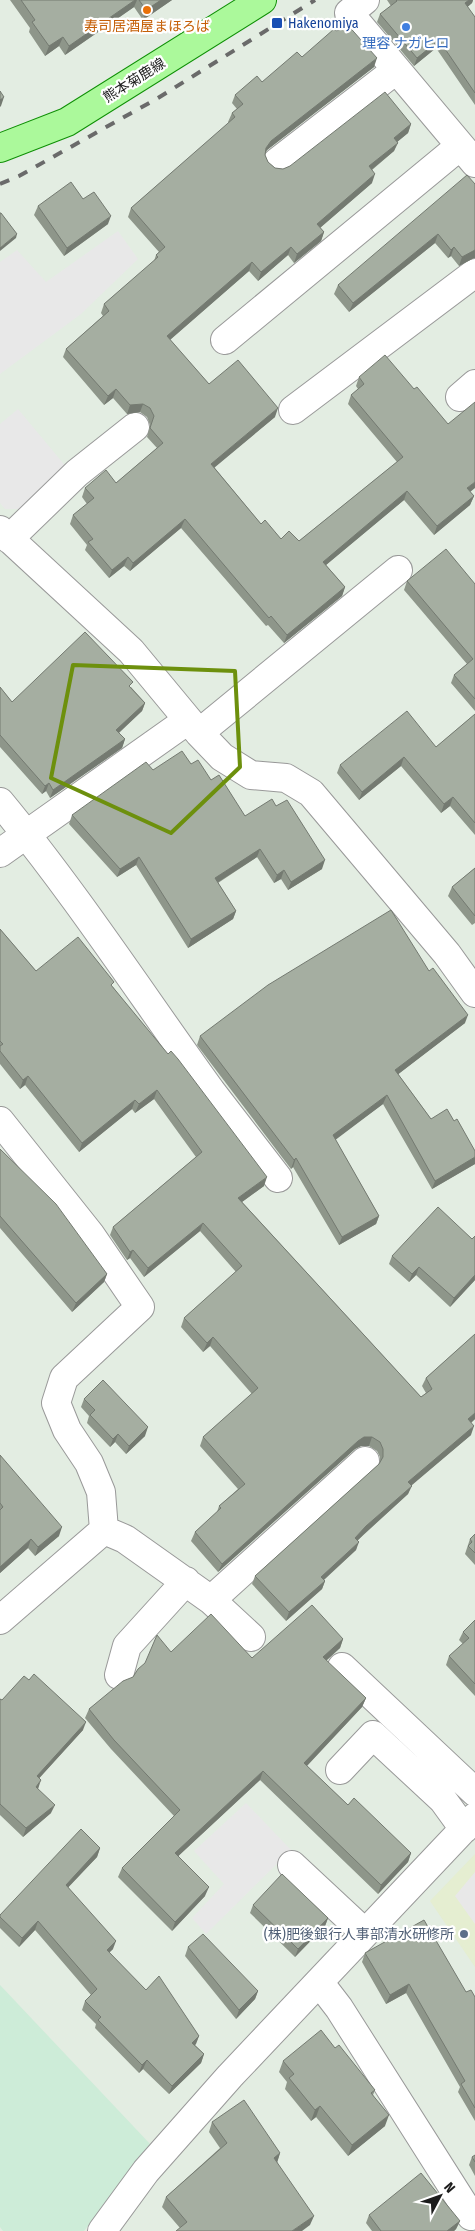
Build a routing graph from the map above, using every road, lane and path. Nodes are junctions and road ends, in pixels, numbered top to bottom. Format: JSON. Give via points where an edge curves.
{"nodes":[{"id":1,"x":262,"y":0,"type":"edge"},
{"id":2,"x":365,"y":0,"type":"edge"},
{"id":3,"x":396,"y":70,"type":"junction"},
{"id":4,"x":0,"y":148,"type":"edge"},
{"id":5,"x":467,"y":155,"type":"edge"},
{"id":6,"x":277,"y":162,"type":"dead end"},
{"id":7,"x":475,"y":272,"type":"edge"},
{"id":8,"x":225,"y":340,"type":"dead end"},
{"id":9,"x":293,"y":410,"type":"dead end"},
{"id":10,"x":135,"y":427,"type":"dead end"},
{"id":11,"x":4,"y":535,"type":"edge"},
{"id":12,"x":398,"y":570,"type":"dead end"},
{"id":13,"x":193,"y":727,"type":"junction"},
{"id":14,"x":0,"y":802,"type":"edge"},
{"id":15,"x":26,"y":834,"type":"junction"},
{"id":16,"x":0,"y":854,"type":"edge"},
{"id":17,"x":475,"y":993,"type":"edge"},
{"id":18,"x":0,"y":1121,"type":"edge"},
{"id":19,"x":278,"y":1178,"type":"dead end"},
{"id":20,"x":365,"y":1461,"type":"dead end"},
{"id":21,"x":104,"y":1530,"type":"junction"},
{"id":22,"x":186,"y":1581,"type":"junction"},
{"id":23,"x":211,"y":1600,"type":"junction"},
{"id":24,"x":0,"y":1620,"type":"edge"},
{"id":25,"x":251,"y":1637,"type":"dead end"},
{"id":26,"x":342,"y":1668,"type":"dead end"},
{"id":27,"x":119,"y":1675,"type":"dead end"},
{"id":28,"x":340,"y":1770,"type":"dead end"},
{"id":29,"x":475,"y":1792,"type":"edge"},
{"id":30,"x":470,"y":1823,"type":"edge"},
{"id":31,"x":292,"y":1865,"type":"dead end"},
{"id":32,"x":365,"y":1933,"type":"junction"},
{"id":33,"x":319,"y":1982,"type":"junction"},
{"id":34,"x":471,"y":2216,"type":"dead end"},
{"id":35,"x":102,"y":2231,"type":"edge"}],
"edges":[{"from":1,"to":4,"type":"main road","name":"熊本菊鹿線","via":[[67,122]]},
{"from":2,"to":3,"type":"street","via":[[349,13]]},
{"from":3,"to":5,"type":"street"},
{"from":3,"to":6,"type":"street"},
{"from":5,"to":8,"type":"street"},
{"from":7,"to":9,"type":"street"},
{"from":10,"to":11,"type":"street"},
{"from":11,"to":13,"type":"street","via":[[131,651]]},
{"from":12,"to":13,"type":"street"},
{"from":13,"to":15,"type":"street"},
{"from":13,"to":17,"type":"street","via":[[222,757],[251,775],[286,778],[311,793],[447,954]]},
{"from":14,"to":15,"type":"street"},
{"from":15,"to":16,"type":"street"},
{"from":15,"to":19,"type":"street"},
{"from":18,"to":21,"type":"street","via":[[90,1234],[140,1307],[64,1378],[56,1403],[101,1492]]},
{"from":20,"to":23,"type":"street"},
{"from":21,"to":22,"type":"street","via":[[125,1540]]},
{"from":21,"to":24,"type":"street"},
{"from":22,"to":23,"type":"street"},
{"from":22,"to":27,"type":"street","via":[[127,1646]]},
{"from":23,"to":25,"type":"street"},
{"from":26,"to":29,"type":"street"},
{"from":28,"to":30,"type":"street","via":[[373,1735]]},
{"from":30,"to":32,"type":"street"},
{"from":31,"to":32,"type":"street"},
{"from":32,"to":33,"type":"street"},
{"from":33,"to":34,"type":"street","via":[[339,2008]]},
{"from":33,"to":35,"type":"street","via":[[146,2170]]}]}
